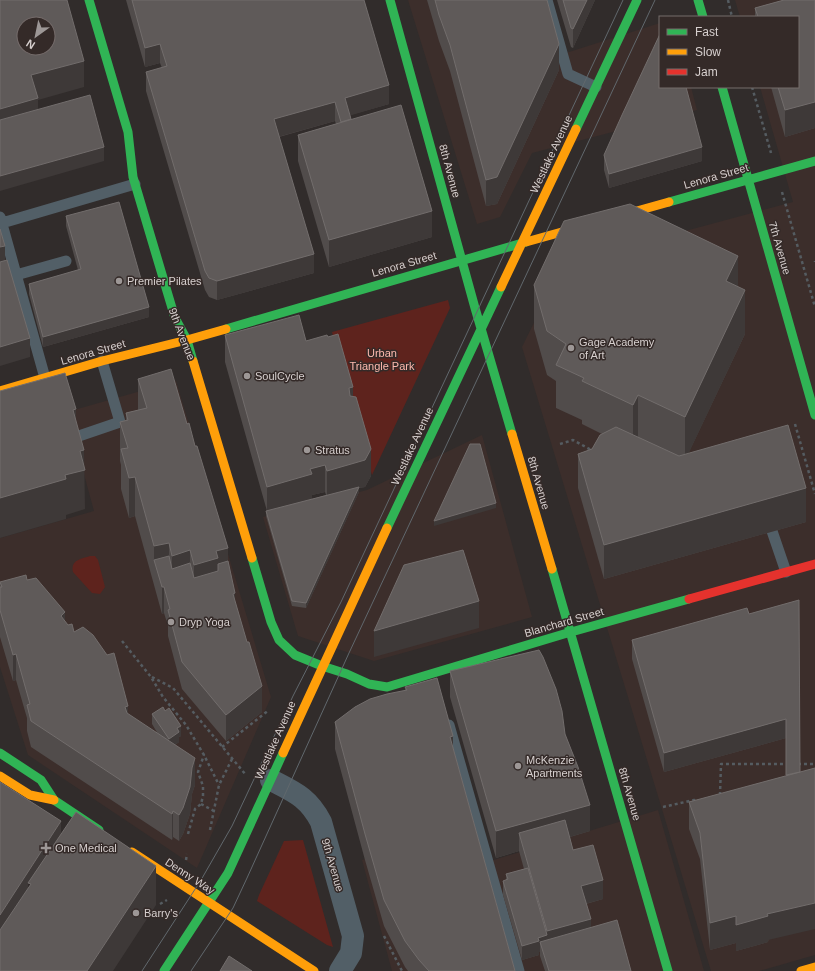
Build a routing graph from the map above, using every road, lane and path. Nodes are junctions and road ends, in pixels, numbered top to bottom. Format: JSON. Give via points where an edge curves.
{"nodes":[{"id":1,"x":89,"y":0,"type":"edge"},
{"id":2,"x":390,"y":0,"type":"edge"},
{"id":3,"x":547,"y":0,"type":"edge"},
{"id":4,"x":637,"y":0,"type":"edge"},
{"id":5,"x":698,"y":0,"type":"edge"},
{"id":6,"x":728,"y":0,"type":"edge"},
{"id":7,"x":703,"y":16,"type":"edge"},
{"id":8,"x":732,"y":16,"type":"edge"},
{"id":9,"x":596,"y":87,"type":"junction"},
{"id":10,"x":722,"y":88,"type":"edge"},
{"id":11,"x":752,"y":88,"type":"edge"},
{"id":12,"x":772,"y":156,"type":"dead end"},
{"id":13,"x":815,"y":160,"type":"edge"},
{"id":14,"x":748,"y":180,"type":"junction"},
{"id":15,"x":135,"y":184,"type":"junction"},
{"id":16,"x":783,"y":195,"type":"dead end"},
{"id":17,"x":1,"y":220,"type":"edge"},
{"id":18,"x":522,"y":243,"type":"junction"},
{"id":19,"x":462,"y":260,"type":"junction"},
{"id":20,"x":66,"y":261,"type":"dead end"},
{"id":21,"x":16,"y":275,"type":"junction"},
{"id":22,"x":815,"y":307,"type":"edge"},
{"id":23,"x":481,"y":328,"type":"junction"},
{"id":24,"x":187,"y":340,"type":"junction"},
{"id":25,"x":102,"y":361,"type":"junction"},
{"id":26,"x":45,"y":378,"type":"junction"},
{"id":27,"x":0,"y":391,"type":"edge"},
{"id":28,"x":815,"y":415,"type":"edge"},
{"id":29,"x":73,"y":438,"type":"edge"},
{"id":30,"x":560,"y":444,"type":"dead end"},
{"id":31,"x":598,"y":449,"type":"edge"},
{"id":32,"x":772,"y":531,"type":"edge"},
{"id":33,"x":815,"y":564,"type":"edge"},
{"id":34,"x":786,"y":572,"type":"junction"},
{"id":35,"x":570,"y":632,"type":"junction"},
{"id":36,"x":122,"y":642,"type":"dead end"},
{"id":37,"x":322,"y":666,"type":"junction"},
{"id":38,"x":435,"y":673,"type":"junction"},
{"id":39,"x":151,"y":677,"type":"junction"},
{"id":40,"x":438,"y":686,"type":"edge"},
{"id":41,"x":269,"y":710,"type":"dead end"},
{"id":42,"x":446,"y":714,"type":"edge"},
{"id":43,"x":222,"y":747,"type":"junction"},
{"id":44,"x":0,"y":753,"type":"edge"},
{"id":45,"x":204,"y":755,"type":"junction"},
{"id":46,"x":232,"y":759,"type":"junction"},
{"id":47,"x":815,"y":764,"type":"edge"},
{"id":48,"x":246,"y":775,"type":"dead end"},
{"id":49,"x":0,"y":776,"type":"edge"},
{"id":50,"x":271,"y":780,"type":"junction"},
{"id":51,"x":219,"y":785,"type":"junction"},
{"id":52,"x":715,"y":797,"type":"edge"},
{"id":53,"x":54,"y":800,"type":"junction"},
{"id":54,"x":700,"y":802,"type":"edge"},
{"id":55,"x":201,"y":804,"type":"junction"},
{"id":56,"x":663,"y":807,"type":"dead end"},
{"id":57,"x":214,"y":811,"type":"junction"},
{"id":58,"x":87,"y":822,"type":"junction"},
{"id":59,"x":210,"y":830,"type":"dead end"},
{"id":60,"x":79,"y":833,"type":"edge"},
{"id":61,"x":104,"y":833,"type":"edge"},
{"id":62,"x":188,"y":834,"type":"dead end"},
{"id":63,"x":123,"y":846,"type":"edge"},
{"id":64,"x":187,"y":854,"type":"dead end"},
{"id":65,"x":186,"y":860,"type":"dead end"},
{"id":66,"x":167,"y":900,"type":"dead end"},
{"id":67,"x":209,"y":902,"type":"junction"},
{"id":68,"x":160,"y":904,"type":"dead end"},
{"id":69,"x":384,"y":936,"type":"dead end"},
{"id":70,"x":815,"y":967,"type":"edge"},
{"id":71,"x":164,"y":971,"type":"edge"},
{"id":72,"x":314,"y":971,"type":"edge"},
{"id":73,"x":340,"y":971,"type":"edge"},
{"id":74,"x":402,"y":971,"type":"edge"},
{"id":75,"x":519,"y":971,"type":"edge"},
{"id":76,"x":668,"y":971,"type":"edge"},
{"id":77,"x":801,"y":971,"type":"edge"}],
"edges":[{"from":1,"to":15,"type":"main road","name":"9th Avenue","via":[[128,132],[132,177]]},
{"from":2,"to":19,"type":"main road","name":"8th Avenue"},
{"from":3,"to":9,"type":"lane","via":[[568,74]]},
{"from":4,"to":9,"type":"main road","name":"Westlake Avenue"},
{"from":5,"to":7,"type":"main road"},
{"from":6,"to":8,"type":"path"},
{"from":9,"to":18,"type":"main road","name":"Westlake Avenue"},
{"from":10,"to":14,"type":"main road","name":"7th Avenue"},
{"from":11,"to":12,"type":"path"},
{"from":13,"to":14,"type":"main road","name":"Lenora Street"},
{"from":14,"to":18,"type":"main road","name":"Lenora Street"},
{"from":14,"to":28,"type":"main road","name":"7th Avenue"},
{"from":15,"to":17,"type":"lane"},
{"from":15,"to":24,"type":"main road","name":"9th Avenue","via":[[175,318]]},
{"from":16,"to":22,"type":"path"},
{"from":17,"to":21,"type":"lane"},
{"from":18,"to":19,"type":"main road","name":"Lenora Street"},
{"from":18,"to":23,"type":"main road","name":"Westlake Avenue"},
{"from":19,"to":23,"type":"main road","name":"8th Avenue"},
{"from":19,"to":24,"type":"main road","name":"Lenora Street"},
{"from":20,"to":21,"type":"lane"},
{"from":21,"to":26,"type":"lane"},
{"from":23,"to":35,"type":"main road","name":"8th Avenue"},
{"from":23,"to":37,"type":"main road","name":"Westlake Avenue"},
{"from":24,"to":25,"type":"main road","name":"Lenora Street"},
{"from":24,"to":37,"type":"main road","name":"9th Avenue","via":[[269,615],[279,640],[294,655]]},
{"from":25,"to":26,"type":"main road","name":"Lenora Street"},
{"from":25,"to":29,"type":"lane","via":[[120,422]]},
{"from":26,"to":27,"type":"main road","name":"Lenora Street"},
{"from":30,"to":31,"type":"path","via":[[573,440],[596,452]]},
{"from":32,"to":34,"type":"lane"},
{"from":33,"to":34,"type":"main road","name":"Blanchard Street"},
{"from":34,"to":35,"type":"main road","name":"Blanchard Street"},
{"from":35,"to":38,"type":"main road","name":"Blanchard Street"},
{"from":35,"to":76,"type":"main road","name":"8th Avenue"},
{"from":36,"to":39,"type":"path"},
{"from":37,"to":38,"type":"main road","name":"Blanchard Street","via":[[369,684],[387,687]]},
{"from":37,"to":50,"type":"main road","name":"Westlake Avenue"},
{"from":38,"to":40,"type":"lane"},
{"from":39,"to":43,"type":"path","via":[[173,688]]},
{"from":39,"to":45,"type":"path","via":[[163,697],[186,724]]},
{"from":41,"to":43,"type":"path"},
{"from":42,"to":75,"type":"lane"},
{"from":43,"to":46,"type":"path"},
{"from":44,"to":53,"type":"main road","via":[[41,780]]},
{"from":45,"to":51,"type":"path"},
{"from":45,"to":55,"type":"path","via":[[198,772],[203,786]]},
{"from":46,"to":48,"type":"path"},
{"from":46,"to":51,"type":"path"},
{"from":47,"to":52,"type":"path","via":[[721,764],[720,795]]},
{"from":49,"to":53,"type":"main road","via":[[30,795]]},
{"from":50,"to":67,"type":"main road","name":"Westlake Avenue","via":[[228,873]]},
{"from":50,"to":73,"type":"street","name":"9th Avenue","via":[[307,801],[321,822],[353,936],[352,953]]},
{"from":51,"to":57,"type":"path"},
{"from":53,"to":58,"type":"main road"},
{"from":54,"to":56,"type":"path","via":[[694,800]]},
{"from":55,"to":57,"type":"path"},
{"from":55,"to":62,"type":"path","via":[[195,809]]},
{"from":57,"to":59,"type":"path"},
{"from":58,"to":60,"type":"lane"},
{"from":58,"to":61,"type":"main road"},
{"from":63,"to":67,"type":"main road","name":"Denny Way"},
{"from":64,"to":65,"type":"path"},
{"from":66,"to":68,"type":"path"},
{"from":67,"to":71,"type":"main road","name":"Westlake Avenue"},
{"from":67,"to":72,"type":"main road","name":"Denny Way"},
{"from":69,"to":74,"type":"path"},
{"from":70,"to":77,"type":"main road"}]}
